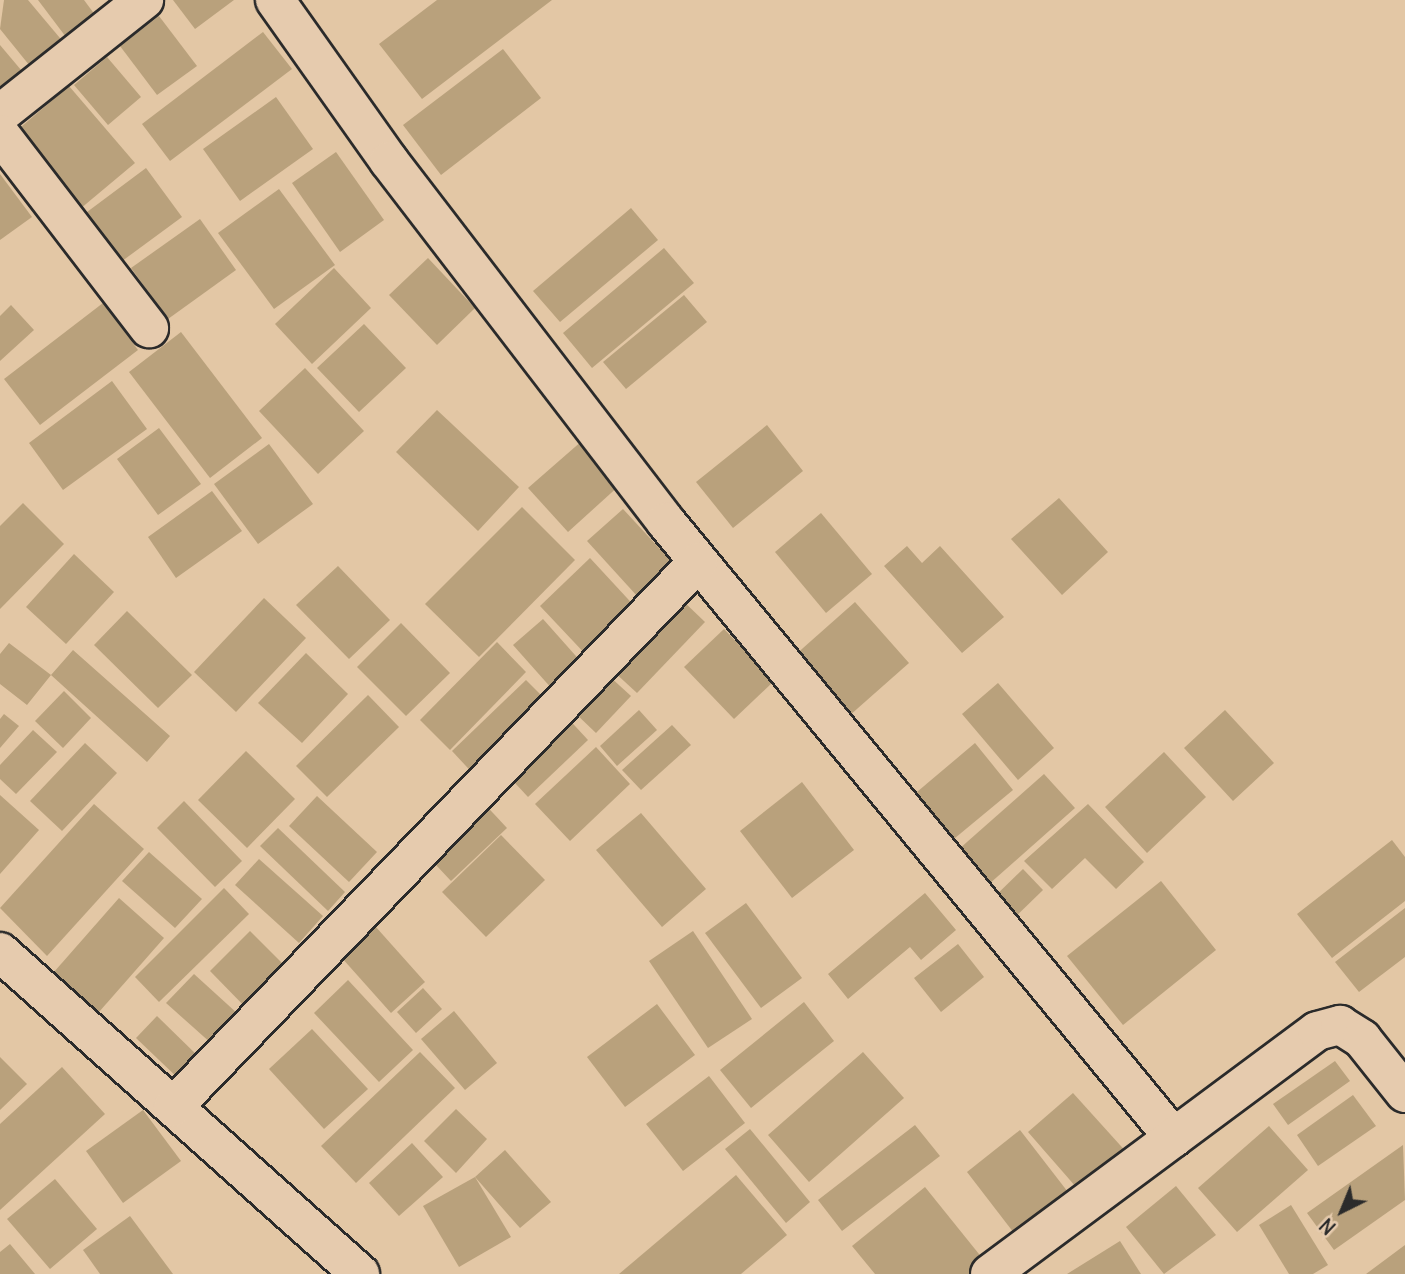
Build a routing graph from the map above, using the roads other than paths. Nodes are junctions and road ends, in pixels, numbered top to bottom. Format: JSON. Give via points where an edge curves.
{"nodes":[{"id":1,"x":144,"y":0,"type":"edge"},
{"id":2,"x":275,"y":0,"type":"edge"},
{"id":3,"x":0,"y":114,"type":"edge"},
{"id":4,"x":0,"y":134,"type":"edge"},
{"id":5,"x":149,"y":328,"type":"dead end"},
{"id":6,"x":698,"y":562,"type":"junction"},
{"id":7,"x":0,"y":952,"type":"edge"},
{"id":8,"x":1405,"y":1093,"type":"edge"},
{"id":9,"x":173,"y":1107,"type":"junction"},
{"id":10,"x":1174,"y":1138,"type":"junction"},
{"id":11,"x":360,"y":1274,"type":"edge"},
{"id":12,"x":990,"y":1274,"type":"edge"}],
"edges":[{"from":1,"to":3,"type":"street"},
{"from":2,"to":6,"type":"street","via":[[389,161]]},
{"from":4,"to":5,"type":"street"},
{"from":6,"to":9,"type":"street"},
{"from":6,"to":10,"type":"street"},
{"from":7,"to":9,"type":"street"},
{"from":8,"to":10,"type":"street","via":[[1362,1039],[1340,1025],[1317,1031]]},
{"from":9,"to":11,"type":"street"},
{"from":10,"to":12,"type":"street"}]}
